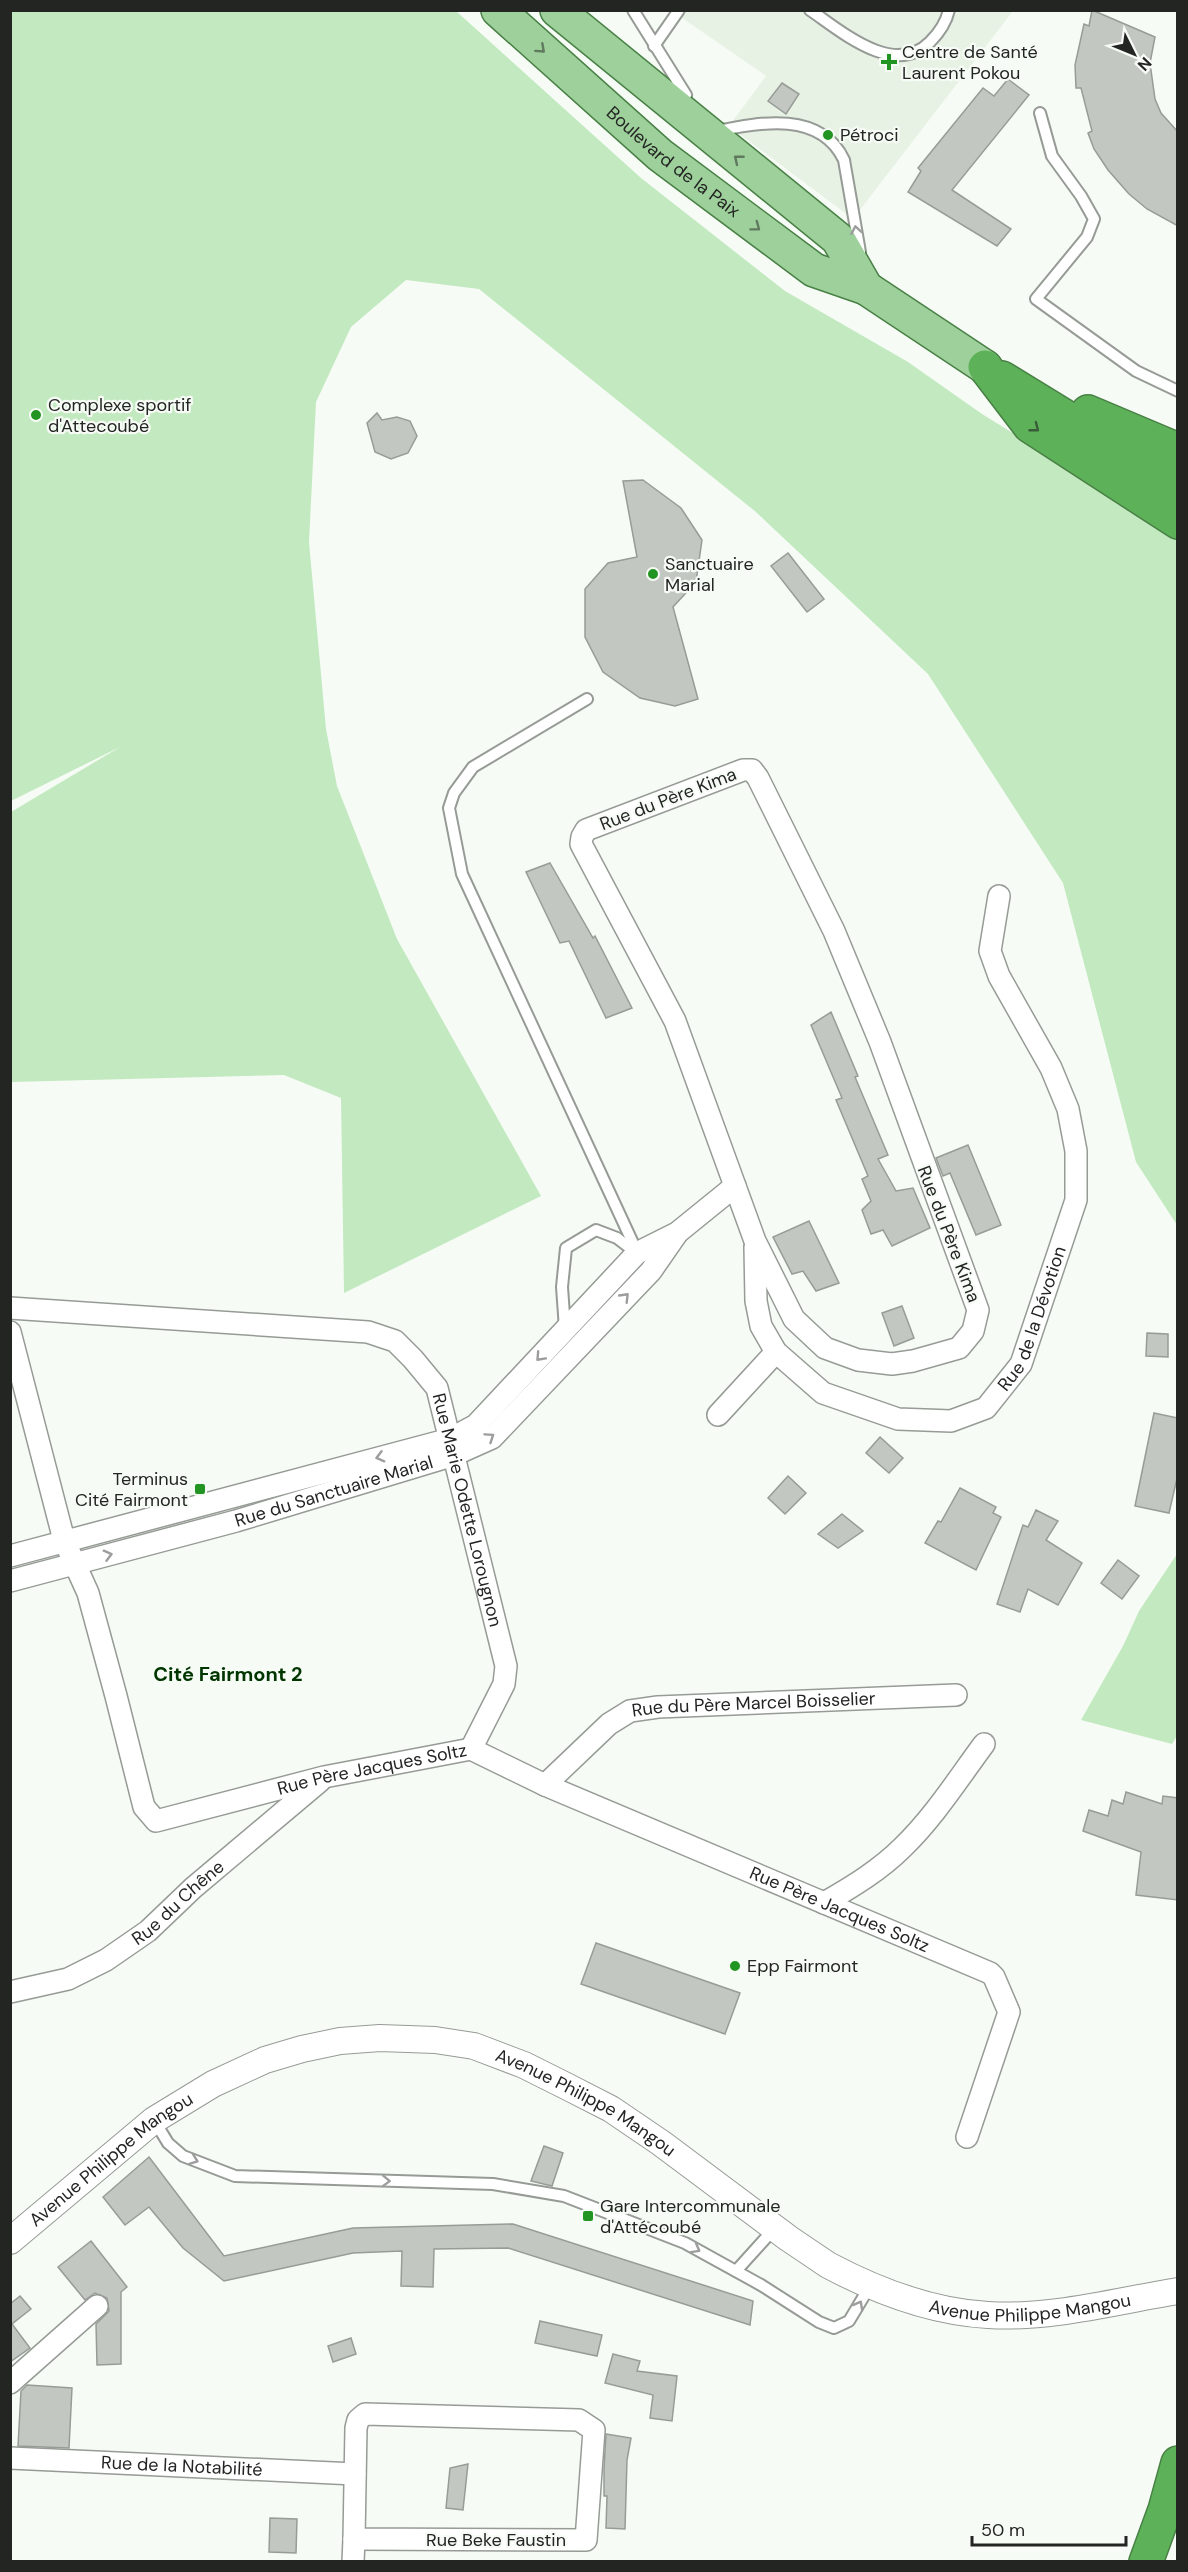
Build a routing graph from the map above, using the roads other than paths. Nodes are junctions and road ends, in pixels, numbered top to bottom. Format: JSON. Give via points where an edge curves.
{"nodes":[{"id":1,"x":498,"y":10,"type":"edge"},
{"id":2,"x":556,"y":10,"type":"edge"},
{"id":3,"x":633,"y":10,"type":"edge"},
{"id":4,"x":679,"y":10,"type":"edge"},
{"id":5,"x":810,"y":10,"type":"edge"},
{"id":6,"x":949,"y":10,"type":"edge"},
{"id":7,"x":654,"y":46,"type":"junction"},
{"id":8,"x":675,"y":108,"type":"junction"},
{"id":9,"x":1040,"y":113,"type":"dead end"},
{"id":10,"x":706,"y":133,"type":"junction"},
{"id":11,"x":866,"y":288,"type":"junction"},
{"id":12,"x":985,"y":367,"type":"junction"},
{"id":13,"x":1178,"y":391,"type":"edge"},
{"id":14,"x":1178,"y":450,"type":"edge"},
{"id":15,"x":1178,"y":486,"type":"edge"},
{"id":16,"x":1178,"y":522,"type":"edge"},
{"id":17,"x":587,"y":699,"type":"dead end"},
{"id":18,"x":999,"y":896,"type":"dead end"},
{"id":19,"x":735,"y":1186,"type":"junction"},
{"id":20,"x":677,"y":1233,"type":"junction"},
{"id":21,"x":756,"y":1241,"type":"junction"},
{"id":22,"x":637,"y":1253,"type":"junction"},
{"id":23,"x":651,"y":1271,"type":"junction"},
{"id":24,"x":10,"y":1308,"type":"edge"},
{"id":25,"x":565,"y":1330,"type":"junction"},
{"id":26,"x":10,"y":1332,"type":"edge"},
{"id":27,"x":776,"y":1352,"type":"junction"},
{"id":28,"x":718,"y":1415,"type":"dead end"},
{"id":29,"x":452,"y":1447,"type":"junction"},
{"id":30,"x":231,"y":1497,"type":"junction"},
{"id":31,"x":236,"y":1521,"type":"junction"},
{"id":32,"x":64,"y":1540,"type":"junction"},
{"id":33,"x":10,"y":1556,"type":"edge"},
{"id":34,"x":73,"y":1564,"type":"junction"},
{"id":35,"x":10,"y":1581,"type":"edge"},
{"id":36,"x":956,"y":1695,"type":"dead end"},
{"id":37,"x":984,"y":1744,"type":"dead end"},
{"id":38,"x":471,"y":1749,"type":"junction"},
{"id":39,"x":324,"y":1777,"type":"junction"},
{"id":40,"x":545,"y":1785,"type":"junction"},
{"id":41,"x":824,"y":1903,"type":"junction"},
{"id":42,"x":10,"y":1992,"type":"edge"},
{"id":43,"x":154,"y":2120,"type":"junction"},
{"id":44,"x":967,"y":2137,"type":"dead end"},
{"id":45,"x":775,"y":2228,"type":"junction"},
{"id":46,"x":10,"y":2241,"type":"edge"},
{"id":47,"x":736,"y":2271,"type":"junction"},
{"id":48,"x":870,"y":2285,"type":"junction"},
{"id":49,"x":1178,"y":2291,"type":"edge"},
{"id":50,"x":97,"y":2306,"type":"dead end"},
{"id":51,"x":10,"y":2383,"type":"edge"},
{"id":52,"x":10,"y":2458,"type":"edge"},
{"id":53,"x":1178,"y":2463,"type":"edge"},
{"id":54,"x":355,"y":2474,"type":"junction"},
{"id":55,"x":354,"y":2539,"type":"junction"},
{"id":56,"x":353,"y":2562,"type":"edge"},
{"id":57,"x":1146,"y":2562,"type":"edge"}],
"edges":[{"from":1,"to":11,"type":"main road","name":"Boulevard de la Paix","one_way":true,"via":[[660,155],[814,270]]},
{"from":2,"to":8,"type":"main road","name":"Boulevard de la Paix"},
{"from":3,"to":7,"type":"lane"},
{"from":4,"to":7,"type":"lane"},
{"from":5,"to":6,"type":"lane","via":[[878,52],[894,55],[923,48],[937,34]]},
{"from":7,"to":8,"type":"lane","via":[[686,95]]},
{"from":8,"to":10,"type":"main road","name":"Boulevard de la Paix"},
{"from":9,"to":13,"type":"lane","via":[[1052,156],[1094,219],[1087,237],[1036,299],[1136,371]]},
{"from":11,"to":10,"type":"main road","name":"Boulevard de la Paix","one_way":true,"via":[[838,239]]},
{"from":11,"to":10,"type":"lane","one_way":true,"via":[[844,160],[837,146],[815,129],[798,126],[756,123]]},
{"from":11,"to":12,"type":"main road","name":"Boulevard de la Paix"},
{"from":12,"to":14,"type":"highway"},
{"from":12,"to":15,"type":"highway"},
{"from":12,"to":16,"type":"highway","one_way":true,"via":[[1030,426]]},
{"from":17,"to":22,"type":"lane","via":[[473,767],[454,793],[449,808],[462,874]]},
{"from":18,"to":27,"type":"street","name":"Rue de la Dévotion","via":[[990,951],[1068,1109],[1076,1151],[1076,1200],[1021,1364],[986,1408],[951,1421],[898,1419],[823,1393]]},
{"from":19,"to":20,"type":"street","name":"Rue du Sanctuaire Marial"},
{"from":19,"to":21,"type":"street","name":"Rue du Père Kima"},
{"from":19,"to":21,"type":"street","name":"Rue du Père Kima","via":[[675,1021],[581,844],[586,830],[743,770],[752,771],[758,778],[834,931],[875,1031],[978,1310],[973,1331],[959,1348],[892,1364],[858,1360],[825,1348],[794,1319]]},
{"from":20,"to":22,"type":"street","name":"Rue du Sanctuaire Marial"},
{"from":20,"to":23,"type":"street","name":"Rue du Sanctuaire Marial"},
{"from":21,"to":27,"type":"street","name":"Rue de la Dévotion","via":[[760,1326]]},
{"from":22,"to":23,"type":"lane"},
{"from":22,"to":25,"type":"street","name":"Rue du Sanctuaire Marial"},
{"from":22,"to":25,"type":"lane","via":[[617,1238],[596,1230],[566,1248],[562,1287]]},
{"from":29,"to":23,"type":"street","name":"Rue du Sanctuaire Marial","one_way":true,"via":[[492,1438]]},
{"from":24,"to":29,"type":"street","name":"Rue Marie Odette Lorougnon","via":[[368,1332],[395,1341],[437,1388]]},
{"from":25,"to":29,"type":"street","name":"Rue du Sanctuaire Marial","one_way":true},
{"from":26,"to":32,"type":"street","name":"Rue Père Jacques Soltz"},
{"from":27,"to":28,"type":"street"},
{"from":29,"to":30,"type":"street","name":"Rue du Sanctuaire Marial","one_way":true},
{"from":29,"to":31,"type":"street","name":"Rue du Sanctuaire Marial"},
{"from":29,"to":38,"type":"street","name":"Rue Marie Odette Lorougnon","via":[[506,1666],[504,1684]]},
{"from":30,"to":31,"type":"street"},
{"from":30,"to":32,"type":"street","name":"Rue du Sanctuaire Marial"},
{"from":34,"to":31,"type":"street","name":"Rue du Sanctuaire Marial","one_way":true},
{"from":32,"to":33,"type":"street","name":"Rue du Sanctuaire Marial"},
{"from":32,"to":34,"type":"street","name":"Rue Père Jacques Soltz"},
{"from":34,"to":35,"type":"street","name":"Rue du Sanctuaire Marial"},
{"from":34,"to":39,"type":"street","name":"Rue Père Jacques Soltz","via":[[88,1593],[144,1807],[156,1821]]},
{"from":36,"to":40,"type":"street","name":"Rue du Père Marcel Boisselier","via":[[630,1711],[609,1724]]},
{"from":37,"to":41,"type":"street","via":[[904,1847],[864,1879]]},
{"from":38,"to":39,"type":"street","name":"Rue Père Jacques Soltz"},
{"from":38,"to":40,"type":"street","name":"Rue Père Jacques Soltz"},
{"from":39,"to":42,"type":"street","name":"Rue du Chêne","via":[[148,1931],[106,1960],[68,1979]]},
{"from":40,"to":41,"type":"street","name":"Rue Père Jacques Soltz"},
{"from":41,"to":44,"type":"street","name":"Rue Père Jacques Soltz","via":[[994,1977],[1009,2012]]},
{"from":43,"to":45,"type":"street","name":"Avenue Philippe Mangou","via":[[213,2084],[265,2060],[302,2049],[380,2038],[474,2046],[524,2065],[611,2109]]},
{"from":43,"to":46,"type":"street","name":"Avenue Philippe Mangou"},
{"from":43,"to":47,"type":"lane","one_way":true,"via":[[168,2143],[183,2157],[235,2176],[493,2184],[564,2196],[685,2243]]},
{"from":45,"to":47,"type":"lane"},
{"from":45,"to":48,"type":"street","name":"Avenue Philippe Mangou","via":[[828,2265]]},
{"from":47,"to":48,"type":"lane","one_way":true,"via":[[834,2328],[849,2322]]},
{"from":48,"to":49,"type":"street","name":"Avenue Philippe Mangou","via":[[930,2305],[988,2315],[1049,2312]]},
{"from":50,"to":51,"type":"street"},
{"from":52,"to":54,"type":"street","name":"Rue de la Notabilité"},
{"from":53,"to":57,"type":"highway"},
{"from":54,"to":55,"type":"street","name":"Rue Beke Faustin"},
{"from":54,"to":55,"type":"street","name":"Rue Beke Faustin","via":[[356,2428],[365,2414],[579,2420],[594,2430],[586,2541]]},
{"from":55,"to":56,"type":"street"}]}
